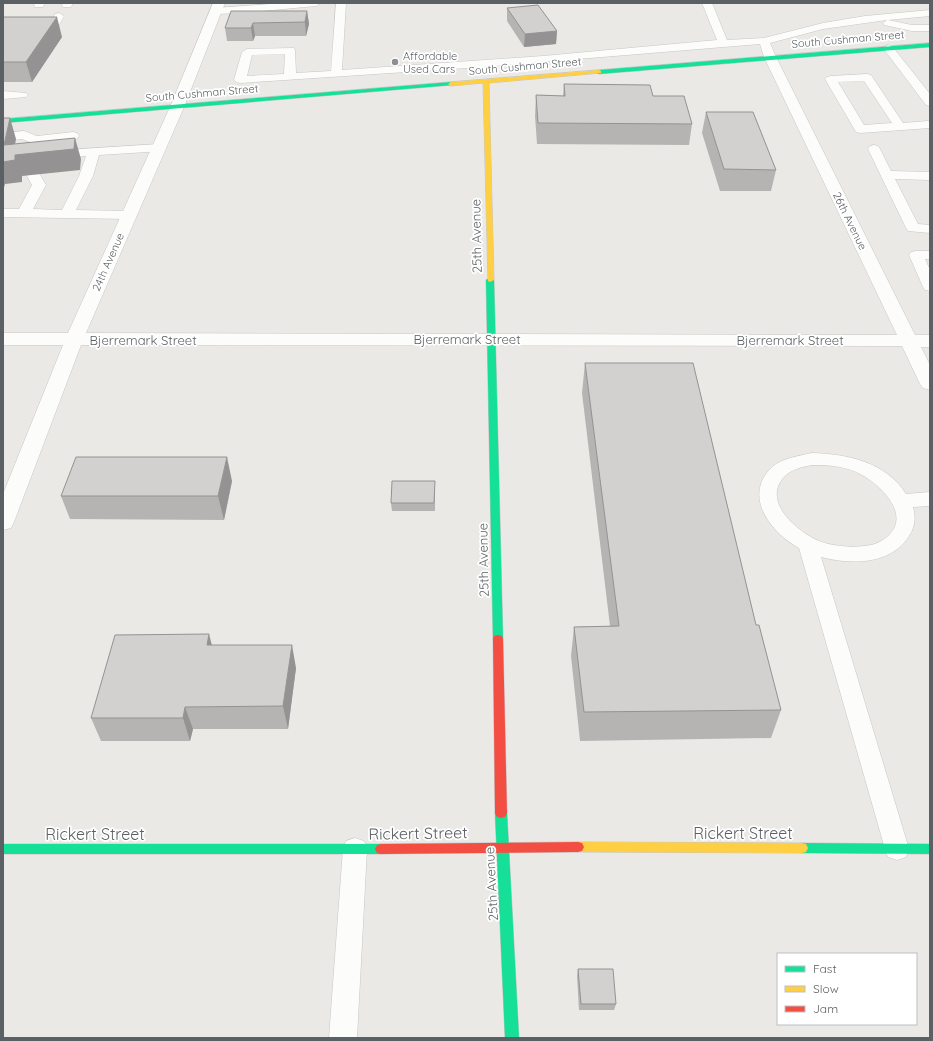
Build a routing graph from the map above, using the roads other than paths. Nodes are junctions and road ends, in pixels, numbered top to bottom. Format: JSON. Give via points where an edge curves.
{"nodes":[{"id":1,"x":316,"y":3,"type":"edge"},
{"id":2,"x":341,"y":3,"type":"edge"},
{"id":3,"x":708,"y":3,"type":"edge"},
{"id":4,"x":218,"y":7,"type":"edge"},
{"id":5,"x":930,"y":13,"type":"edge"},
{"id":6,"x":41,"y":19,"type":"edge"},
{"id":7,"x":865,"y":19,"type":"junction"},
{"id":8,"x":3,"y":24,"type":"edge"},
{"id":9,"x":930,"y":28,"type":"edge"},
{"id":10,"x":764,"y":41,"type":"junction"},
{"id":11,"x":723,"y":43,"type":"junction"},
{"id":12,"x":930,"y":45,"type":"edge"},
{"id":13,"x":888,"y":48,"type":"junction"},
{"id":14,"x":590,"y":56,"type":"junction"},
{"id":15,"x":770,"y":58,"type":"junction"},
{"id":16,"x":484,"y":64,"type":"junction"},
{"id":17,"x":595,"y":72,"type":"junction"},
{"id":18,"x":336,"y":74,"type":"junction"},
{"id":19,"x":290,"y":77,"type":"junction"},
{"id":20,"x":486,"y":81,"type":"junction"},
{"id":21,"x":3,"y":95,"type":"edge"},
{"id":22,"x":22,"y":95,"type":"dead end"},
{"id":23,"x":930,"y":102,"type":"edge"},
{"id":24,"x":177,"y":107,"type":"junction"},
{"id":25,"x":930,"y":109,"type":"edge"},
{"id":26,"x":76,"y":115,"type":"junction"},
{"id":27,"x":3,"y":121,"type":"edge"},
{"id":28,"x":900,"y":127,"type":"junction"},
{"id":29,"x":929,"y":127,"type":"edge"},
{"id":30,"x":73,"y":136,"type":"junction"},
{"id":31,"x":3,"y":137,"type":"edge"},
{"id":32,"x":35,"y":140,"type":"junction"},
{"id":33,"x":20,"y":148,"type":"edge"},
{"id":34,"x":159,"y":148,"type":"junction"},
{"id":35,"x":874,"y":149,"type":"dead end"},
{"id":36,"x":94,"y":152,"type":"junction"},
{"id":37,"x":71,"y":153,"type":"junction"},
{"id":38,"x":50,"y":156,"type":"edge"},
{"id":39,"x":887,"y":175,"type":"junction"},
{"id":40,"x":49,"y":176,"type":"dead end"},
{"id":41,"x":930,"y":176,"type":"edge"},
{"id":42,"x":3,"y":213,"type":"edge"},
{"id":43,"x":24,"y":213,"type":"junction"},
{"id":44,"x":67,"y":214,"type":"junction"},
{"id":45,"x":129,"y":215,"type":"junction"},
{"id":46,"x":930,"y":229,"type":"edge"},
{"id":47,"x":930,"y":255,"type":"edge"},
{"id":48,"x":930,"y":287,"type":"edge"},
{"id":49,"x":3,"y":339,"type":"edge"},
{"id":50,"x":492,"y":339,"type":"junction"},
{"id":51,"x":74,"y":340,"type":"junction"},
{"id":52,"x":910,"y":341,"type":"junction"},
{"id":53,"x":930,"y":341,"type":"edge"},
{"id":54,"x":930,"y":384,"type":"edge"},
{"id":55,"x":930,"y":499,"type":"edge"},
{"id":56,"x":902,"y":501,"type":"junction"},
{"id":57,"x":3,"y":522,"type":"edge"},
{"id":58,"x":808,"y":544,"type":"junction"},
{"id":59,"x":502,"y":847,"type":"junction"},
{"id":60,"x":355,"y":849,"type":"junction"},
{"id":61,"x":896,"y":849,"type":"junction"},
{"id":62,"x":930,"y":849,"type":"edge"},
{"id":63,"x":4,"y":851,"type":"edge"},
{"id":64,"x":343,"y":1038,"type":"edge"},
{"id":65,"x":512,"y":1038,"type":"edge"}],
"edges":[{"from":1,"to":4,"type":"lane","via":[[241,10]]},
{"from":2,"to":18,"type":"lane"},
{"from":3,"to":11,"type":"lane"},
{"from":4,"to":24,"type":"street","name":"24th Avenue"},
{"from":5,"to":7,"type":"lane"},
{"from":6,"to":8,"type":"lane"},
{"from":7,"to":9,"type":"lane","via":[[912,28]]},
{"from":7,"to":10,"type":"lane"},
{"from":10,"to":11,"type":"lane"},
{"from":10,"to":15,"type":"lane"},
{"from":11,"to":14,"type":"lane"},
{"from":12,"to":13,"type":"street","name":"South Cushman Street"},
{"from":13,"to":15,"type":"street","name":"South Cushman Street"},
{"from":13,"to":23,"type":"lane"},
{"from":14,"to":16,"type":"lane"},
{"from":14,"to":17,"type":"lane"},
{"from":15,"to":17,"type":"street","name":"South Cushman Street"},
{"from":15,"to":52,"type":"street","name":"26th Avenue"},
{"from":16,"to":18,"type":"lane"},
{"from":16,"to":20,"type":"lane"},
{"from":17,"to":20,"type":"street","name":"South Cushman Street"},
{"from":18,"to":19,"type":"lane"},
{"from":19,"to":19,"type":"lane","via":[[240,80],[247,52],[290,50]]},
{"from":20,"to":24,"type":"street","name":"South Cushman Street"},
{"from":20,"to":50,"type":"street","name":"25th Avenue"},
{"from":21,"to":22,"type":"lane"},
{"from":24,"to":26,"type":"street","name":"South Cushman Street"},
{"from":24,"to":34,"type":"street","name":"24th Avenue"},
{"from":25,"to":29,"type":"lane"},
{"from":26,"to":27,"type":"street","name":"South Cushman Street"},
{"from":26,"to":30,"type":"lane"},
{"from":28,"to":28,"type":"lane","via":[[860,129],[831,79],[867,77]]},
{"from":28,"to":29,"type":"lane"},
{"from":30,"to":32,"type":"lane"},
{"from":30,"to":37,"type":"lane"},
{"from":31,"to":32,"type":"lane","via":[[24,136]]},
{"from":32,"to":33,"type":"lane"},
{"from":34,"to":36,"type":"lane"},
{"from":34,"to":45,"type":"street","name":"24th Avenue"},
{"from":35,"to":39,"type":"lane"},
{"from":36,"to":37,"type":"lane"},
{"from":36,"to":44,"type":"lane","via":[[86,176]]},
{"from":37,"to":38,"type":"lane"},
{"from":39,"to":41,"type":"lane"},
{"from":39,"to":46,"type":"lane","via":[[913,228]]},
{"from":40,"to":43,"type":"lane","via":[[36,181]]},
{"from":42,"to":43,"type":"lane"},
{"from":43,"to":44,"type":"lane"},
{"from":44,"to":45,"type":"lane"},
{"from":45,"to":51,"type":"street","name":"24th Avenue"},
{"from":47,"to":48,"type":"lane","via":[[916,255]]},
{"from":49,"to":51,"type":"street","name":"Bjerremark Street"},
{"from":50,"to":51,"type":"street","name":"Bjerremark Street"},
{"from":50,"to":52,"type":"street","name":"Bjerremark Street"},
{"from":50,"to":59,"type":"street","name":"25th Avenue"},
{"from":51,"to":57,"type":"street","name":"24th Avenue"},
{"from":52,"to":53,"type":"street","name":"Bjerremark Street"},
{"from":52,"to":54,"type":"street","name":"26th Avenue"},
{"from":55,"to":56,"type":"lane"},
{"from":56,"to":58,"type":"lane","via":[[906,517],[903,532],[892,544],[874,552],[852,555]]},
{"from":56,"to":58,"type":"lane","via":[[891,486],[855,464],[833,459],[812,459],[793,464],[778,472],[770,484],[768,499],[773,515],[785,530]]},
{"from":58,"to":61,"type":"lane"},
{"from":59,"to":60,"type":"street","name":"Rickert Street"},
{"from":59,"to":61,"type":"street","name":"Rickert Street"},
{"from":59,"to":65,"type":"street","name":"25th Avenue"},
{"from":60,"to":63,"type":"street","name":"Rickert Street"},
{"from":60,"to":64,"type":"lane"},
{"from":61,"to":62,"type":"street","name":"Rickert Street"}]}
